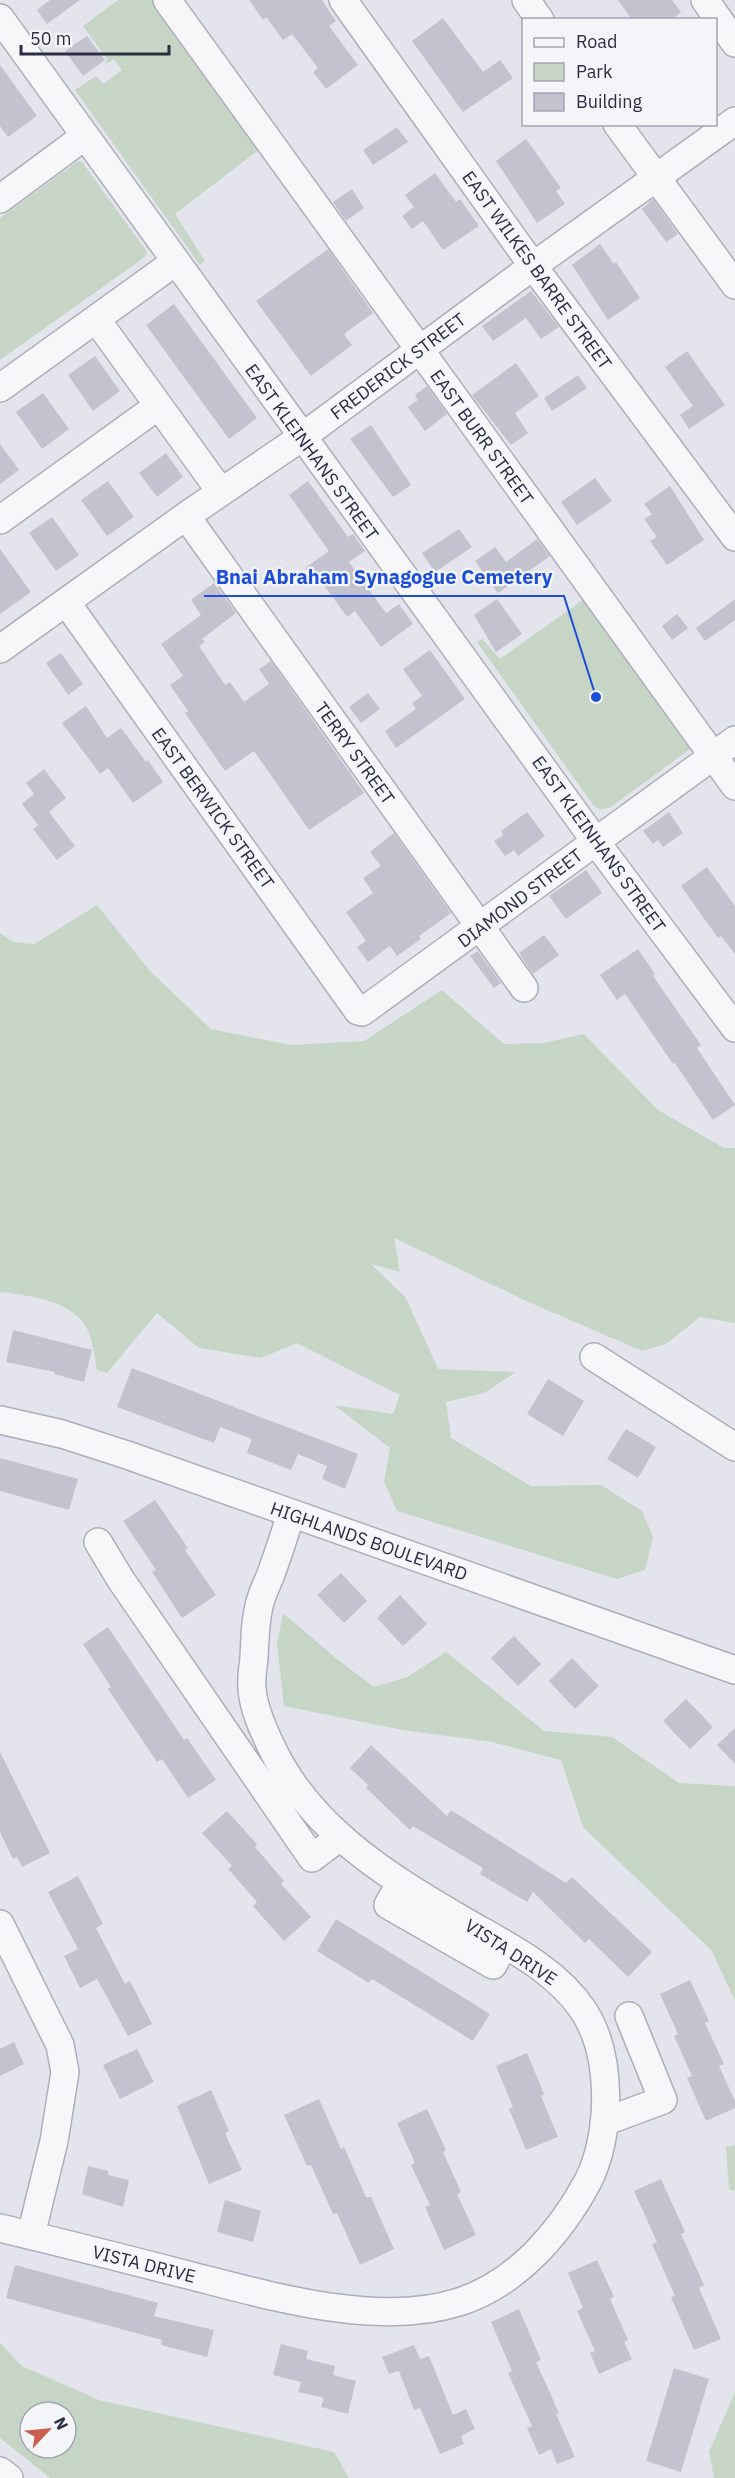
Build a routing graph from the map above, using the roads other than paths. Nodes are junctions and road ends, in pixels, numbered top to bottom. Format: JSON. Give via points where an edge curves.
{"nodes":[{"id":1,"x":167,"y":0,"type":"edge"},
{"id":2,"x":343,"y":0,"type":"edge"},
{"id":3,"x":525,"y":0,"type":"edge"},
{"id":4,"x":705,"y":0,"type":"edge"},
{"id":5,"x":0,"y":18,"type":"edge"},
{"id":6,"x":538,"y":18,"type":"edge"},
{"id":7,"x":735,"y":43,"type":"edge"},
{"id":8,"x":735,"y":121,"type":"edge"},
{"id":9,"x":618,"y":126,"type":"edge"},
{"id":10,"x":85,"y":136,"type":"junction"},
{"id":11,"x":656,"y":178,"type":"junction"},
{"id":12,"x":2,"y":194,"type":"edge"},
{"id":13,"x":175,"y":262,"type":"junction"},
{"id":14,"x":533,"y":266,"type":"junction"},
{"id":15,"x":735,"y":285,"type":"edge"},
{"id":16,"x":96,"y":319,"type":"junction"},
{"id":17,"x":419,"y":350,"type":"junction"},
{"id":18,"x":0,"y":388,"type":"edge"},
{"id":19,"x":158,"y":406,"type":"junction"},
{"id":20,"x":302,"y":437,"type":"junction"},
{"id":21,"x":221,"y":492,"type":"junction"},
{"id":22,"x":186,"y":516,"type":"junction"},
{"id":23,"x":0,"y":520,"type":"edge"},
{"id":24,"x":735,"y":537,"type":"edge"},
{"id":25,"x":66,"y":602,"type":"junction"},
{"id":26,"x":0,"y":649,"type":"edge"},
{"id":27,"x":735,"y":740,"type":"edge"},
{"id":28,"x":714,"y":757,"type":"junction"},
{"id":29,"x":735,"y":786,"type":"edge"},
{"id":30,"x":596,"y":842,"type":"junction"},
{"id":31,"x":480,"y":928,"type":"junction"},
{"id":32,"x":524,"y":988,"type":"dead end"},
{"id":33,"x":362,"y":1012,"type":"joint"},
{"id":34,"x":735,"y":1028,"type":"edge"},
{"id":35,"x":594,"y":1357,"type":"dead end"},
{"id":36,"x":0,"y":1420,"type":"edge"},
{"id":37,"x":735,"y":1447,"type":"edge"},
{"id":38,"x":291,"y":1514,"type":"junction"},
{"id":39,"x":98,"y":1542,"type":"dead end"},
{"id":40,"x":735,"y":1670,"type":"edge"},
{"id":41,"x":340,"y":1837,"type":"junction"},
{"id":42,"x":0,"y":1924,"type":"edge"},
{"id":43,"x":630,"y":2016,"type":"dead end"},
{"id":44,"x":604,"y":2122,"type":"junction"},
{"id":45,"x":0,"y":2228,"type":"edge"},
{"id":46,"x":31,"y":2235,"type":"junction"},
{"id":47,"x":0,"y":2471,"type":"edge"},
{"id":48,"x":9,"y":2478,"type":"edge"}],
"edges":[{"from":1,"to":17,"type":"street","name":"EAST BURR STREET"},
{"from":2,"to":14,"type":"street","name":"EAST WILKES BARRE STREET"},
{"from":3,"to":6,"type":"street"},
{"from":4,"to":7,"type":"street"},
{"from":5,"to":10,"type":"street","name":"EAST KLEINHANS STREET"},
{"from":8,"to":11,"type":"street","name":"FREDERICK STREET"},
{"from":9,"to":11,"type":"street"},
{"from":10,"to":12,"type":"street"},
{"from":10,"to":13,"type":"street","name":"EAST KLEINHANS STREET"},
{"from":11,"to":14,"type":"street","name":"FREDERICK STREET"},
{"from":11,"to":15,"type":"street"},
{"from":13,"to":16,"type":"street"},
{"from":13,"to":20,"type":"street","name":"EAST KLEINHANS STREET"},
{"from":14,"to":17,"type":"street","name":"FREDERICK STREET"},
{"from":14,"to":24,"type":"street","name":"EAST WILKES BARRE STREET"},
{"from":16,"to":18,"type":"street"},
{"from":16,"to":19,"type":"street"},
{"from":17,"to":20,"type":"street","name":"FREDERICK STREET"},
{"from":17,"to":28,"type":"street","name":"EAST BURR STREET"},
{"from":19,"to":21,"type":"street"},
{"from":19,"to":23,"type":"street"},
{"from":20,"to":21,"type":"street","name":"FREDERICK STREET"},
{"from":20,"to":30,"type":"street","name":"EAST KLEINHANS STREET"},
{"from":21,"to":22,"type":"street","name":"FREDERICK STREET"},
{"from":22,"to":25,"type":"street","name":"FREDERICK STREET"},
{"from":22,"to":31,"type":"street","name":"TERRY STREET"},
{"from":25,"to":26,"type":"street","name":"FREDERICK STREET"},
{"from":25,"to":33,"type":"street","name":"EAST BERWICK STREET","via":[[357,1011]]},
{"from":27,"to":28,"type":"street","name":"DIAMOND STREET"},
{"from":28,"to":29,"type":"street","name":"EAST BURR STREET"},
{"from":28,"to":30,"type":"street","name":"DIAMOND STREET"},
{"from":30,"to":31,"type":"street","name":"DIAMOND STREET"},
{"from":30,"to":34,"type":"street","name":"EAST KLEINHANS STREET"},
{"from":31,"to":32,"type":"street","name":"TERRY STREET"},
{"from":31,"to":33,"type":"street","name":"DIAMOND STREET"},
{"from":35,"to":37,"type":"street"},
{"from":36,"to":38,"type":"street","name":"HIGHLANDS BOULEVARD","via":[[62,1434]]},
{"from":38,"to":40,"type":"street","name":"HIGHLANDS BOULEVARD"},
{"from":38,"to":41,"type":"street","name":"VISTA DRIVE","via":[[260,1600],[252,1687],[260,1721],[277,1760],[291,1782]]},
{"from":39,"to":41,"type":"street","via":[[312,1858]]},
{"from":41,"to":44,"type":"street","name":"VISTA DRIVE","via":[[400,1884],[559,1980],[584,2010],[594,2030],[606,2091]]},
{"from":42,"to":46,"type":"street","via":[[60,2045],[65,2072],[54,2141]]},
{"from":43,"to":44,"type":"street","via":[[663,2100]]},
{"from":44,"to":46,"type":"street","name":"VISTA DRIVE","via":[[596,2167],[574,2207],[523,2266],[460,2302],[408,2313],[372,2313],[246,2290]]},
{"from":45,"to":46,"type":"street","name":"VISTA DRIVE"},
{"from":47,"to":48,"type":"street"}]}
